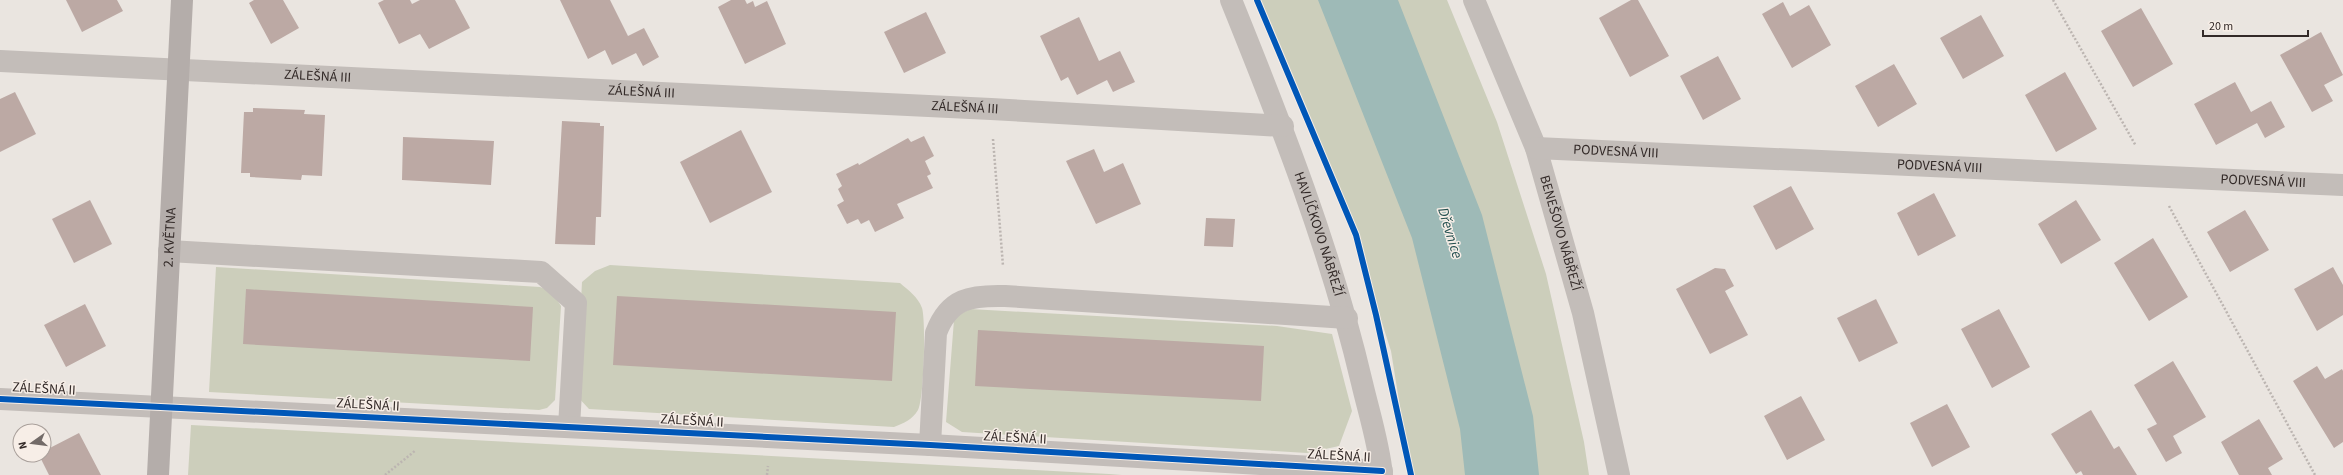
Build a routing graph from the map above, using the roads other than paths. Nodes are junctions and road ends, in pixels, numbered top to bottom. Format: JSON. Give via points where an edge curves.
{"nodes":[{"id":1,"x":182,"y":0,"type":"edge"},
{"id":2,"x":1231,"y":0,"type":"edge"},
{"id":3,"x":1474,"y":0,"type":"edge"},
{"id":4,"x":0,"y":61,"type":"edge"},
{"id":5,"x":179,"y":70,"type":"junction"},
{"id":6,"x":1283,"y":126,"type":"junction"},
{"id":7,"x":1536,"y":148,"type":"junction"},
{"id":8,"x":2343,"y":185,"type":"edge"},
{"id":9,"x":169,"y":251,"type":"junction"},
{"id":10,"x":1347,"y":318,"type":"junction"},
{"id":11,"x":0,"y":399,"type":"edge"},
{"id":12,"x":162,"y":407,"type":"junction"},
{"id":13,"x":569,"y":427,"type":"junction"},
{"id":14,"x":930,"y":445,"type":"junction"},
{"id":15,"x":1382,"y":473,"type":"edge"},
{"id":16,"x":158,"y":475,"type":"edge"},
{"id":17,"x":1619,"y":475,"type":"edge"}],
"edges":[{"from":1,"to":5,"type":"street","name":"2. KVĚTNA"},
{"from":2,"to":6,"type":"street","name":"HAVLÍČKOVO NÁBŘEŽÍ"},
{"from":3,"to":7,"type":"street","name":"BENEŠOVO NÁBŘEŽÍ"},
{"from":4,"to":5,"type":"street","name":"ZÁLEŠNÁ III"},
{"from":5,"to":6,"type":"street","name":"ZÁLEŠNÁ III","via":[[991,109]]},
{"from":5,"to":9,"type":"street","name":"2. KVĚTNA"},
{"from":6,"to":10,"type":"street","name":"HAVLÍČKOVO NÁBŘEŽÍ","via":[[1323,239]]},
{"from":7,"to":8,"type":"street","name":"PODVESNÁ VIII"},
{"from":7,"to":17,"type":"street","name":"BENEŠOVO NÁBŘEŽÍ","via":[[1583,313]]},
{"from":9,"to":12,"type":"street","name":"2. KVĚTNA"},
{"from":9,"to":13,"type":"street","via":[[541,272],[576,303]]},
{"from":10,"to":14,"type":"street","via":[[1005,296],[971,297],[950,309],[942,317],[936,333]]},
{"from":10,"to":15,"type":"street","name":"HAVLÍČKOVO NÁBŘEŽÍ"},
{"from":11,"to":12,"type":"street","name":"ZÁLEŠNÁ II"},
{"from":12,"to":13,"type":"street","name":"ZÁLEŠNÁ II"},
{"from":12,"to":16,"type":"street","name":"2. KVĚTNA"},
{"from":13,"to":14,"type":"street","name":"ZÁLEŠNÁ II"},
{"from":14,"to":15,"type":"street","name":"ZÁLEŠNÁ II"}]}
